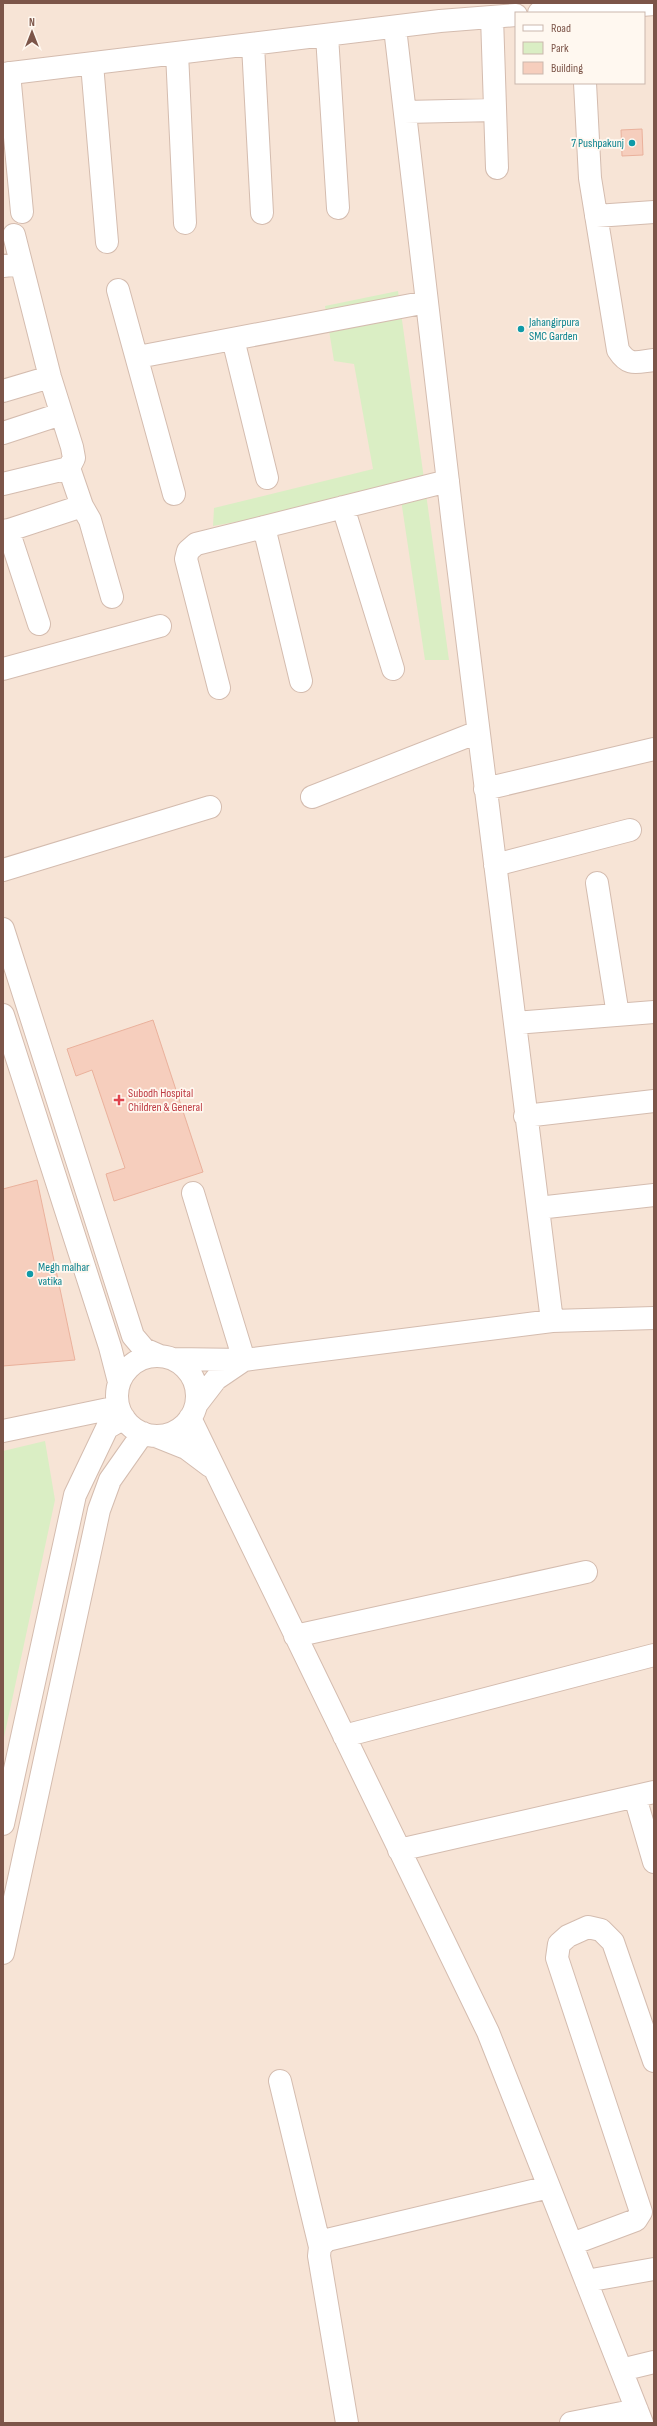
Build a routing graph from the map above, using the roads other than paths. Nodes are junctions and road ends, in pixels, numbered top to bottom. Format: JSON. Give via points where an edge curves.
{"nodes":[{"id":1,"x":654,"y":4,"type":"edge"},
{"id":2,"x":583,"y":11,"type":"edge"},
{"id":3,"x":561,"y":12,"type":"edge"},
{"id":4,"x":515,"y":15,"type":"edge"},
{"id":5,"x":492,"y":17,"type":"junction"},
{"id":6,"x":395,"y":28,"type":"junction"},
{"id":7,"x":327,"y":36,"type":"junction"},
{"id":8,"x":252,"y":44,"type":"junction"},
{"id":9,"x":177,"y":53,"type":"junction"},
{"id":10,"x":92,"y":64,"type":"junction"},
{"id":11,"x":6,"y":74,"type":"edge"},
{"id":12,"x":585,"y":84,"type":"edge"},
{"id":13,"x":495,"y":110,"type":"junction"},
{"id":14,"x":405,"y":112,"type":"junction"},
{"id":15,"x":497,"y":168,"type":"dead end"},
{"id":16,"x":338,"y":208,"type":"dead end"},
{"id":17,"x":22,"y":212,"type":"dead end"},
{"id":18,"x":654,"y":212,"type":"edge"},
{"id":19,"x":262,"y":213,"type":"dead end"},
{"id":20,"x":596,"y":216,"type":"junction"},
{"id":21,"x":185,"y":223,"type":"dead end"},
{"id":22,"x":14,"y":235,"type":"dead end"},
{"id":23,"x":107,"y":242,"type":"dead end"},
{"id":24,"x":12,"y":265,"type":"edge"},
{"id":25,"x":118,"y":290,"type":"dead end"},
{"id":26,"x":427,"y":302,"type":"junction"},
{"id":27,"x":233,"y":339,"type":"junction"},
{"id":28,"x":138,"y":357,"type":"junction"},
{"id":29,"x":654,"y":360,"type":"edge"},
{"id":30,"x":50,"y":377,"type":"junction"},
{"id":31,"x":3,"y":391,"type":"edge"},
{"id":32,"x":61,"y":414,"type":"junction"},
{"id":33,"x":3,"y":433,"type":"edge"},
{"id":34,"x":68,"y":468,"type":"junction"},
{"id":35,"x":267,"y":478,"type":"dead end"},
{"id":36,"x":448,"y":481,"type":"junction"},
{"id":37,"x":3,"y":484,"type":"edge"},
{"id":38,"x":174,"y":494,"type":"dead end"},
{"id":39,"x":82,"y":506,"type":"junction"},
{"id":40,"x":343,"y":507,"type":"junction"},
{"id":41,"x":264,"y":527,"type":"junction"},
{"id":42,"x":6,"y":531,"type":"edge"},
{"id":43,"x":112,"y":597,"type":"dead end"},
{"id":44,"x":38,"y":624,"type":"dead end"},
{"id":45,"x":160,"y":626,"type":"dead end"},
{"id":46,"x":3,"y":669,"type":"edge"},
{"id":47,"x":393,"y":669,"type":"dead end"},
{"id":48,"x":301,"y":681,"type":"dead end"},
{"id":49,"x":219,"y":688,"type":"dead end"},
{"id":50,"x":478,"y":732,"type":"junction"},
{"id":51,"x":654,"y":748,"type":"edge"},
{"id":52,"x":485,"y":789,"type":"junction"},
{"id":53,"x":312,"y":797,"type":"dead end"},
{"id":54,"x":210,"y":807,"type":"dead end"},
{"id":55,"x":630,"y":830,"type":"dead end"},
{"id":56,"x":495,"y":865,"type":"junction"},
{"id":57,"x":3,"y":870,"type":"edge"},
{"id":58,"x":597,"y":884,"type":"dead end"},
{"id":59,"x":3,"y":929,"type":"edge"},
{"id":60,"x":654,"y":1012,"type":"edge"},
{"id":61,"x":3,"y":1015,"type":"edge"},
{"id":62,"x":618,"y":1015,"type":"junction"},
{"id":63,"x":515,"y":1023,"type":"junction"},
{"id":64,"x":654,"y":1101,"type":"edge"},
{"id":65,"x":525,"y":1116,"type":"junction"},
{"id":66,"x":193,"y":1193,"type":"dead end"},
{"id":67,"x":654,"y":1194,"type":"edge"},
{"id":68,"x":538,"y":1208,"type":"junction"},
{"id":69,"x":654,"y":1318,"type":"edge"},
{"id":70,"x":552,"y":1321,"type":"junction"},
{"id":71,"x":167,"y":1358,"type":"junction"},
{"id":72,"x":244,"y":1360,"type":"junction"},
{"id":73,"x":119,"y":1382,"type":"junction"},
{"id":74,"x":121,"y":1412,"type":"junction"},
{"id":75,"x":193,"y":1412,"type":"junction"},
{"id":76,"x":3,"y":1431,"type":"edge"},
{"id":77,"x":150,"y":1435,"type":"junction"},
{"id":78,"x":213,"y":1468,"type":"junction"},
{"id":79,"x":586,"y":1572,"type":"dead end"},
{"id":80,"x":295,"y":1636,"type":"junction"},
{"id":81,"x":654,"y":1655,"type":"edge"},
{"id":82,"x":344,"y":1736,"type":"junction"},
{"id":83,"x":645,"y":1794,"type":"edge"},
{"id":84,"x":3,"y":1824,"type":"edge"},
{"id":85,"x":399,"y":1850,"type":"junction"},
{"id":86,"x":654,"y":1862,"type":"edge"},
{"id":87,"x":3,"y":1953,"type":"edge"},
{"id":88,"x":654,"y":2061,"type":"edge"},
{"id":89,"x":280,"y":2081,"type":"dead end"},
{"id":90,"x":549,"y":2187,"type":"junction"},
{"id":91,"x":572,"y":2244,"type":"junction"},
{"id":92,"x":320,"y":2247,"type":"junction"},
{"id":93,"x":654,"y":2269,"type":"edge"},
{"id":94,"x":586,"y":2281,"type":"junction"},
{"id":95,"x":654,"y":2362,"type":"edge"},
{"id":96,"x":621,"y":2370,"type":"junction"},
{"id":97,"x":639,"y":2417,"type":"edge"},
{"id":98,"x":347,"y":2423,"type":"edge"},
{"id":99,"x":570,"y":2423,"type":"edge"}],
"edges":[{"from":1,"to":2,"type":"street"},
{"from":2,"to":3,"type":"street"},
{"from":4,"to":5,"type":"street"},
{"from":5,"to":6,"type":"street","via":[[440,20]]},
{"from":5,"to":13,"type":"street"},
{"from":6,"to":7,"type":"street"},
{"from":6,"to":14,"type":"street"},
{"from":7,"to":8,"type":"street"},
{"from":7,"to":16,"type":"street"},
{"from":8,"to":9,"type":"street"},
{"from":8,"to":19,"type":"street"},
{"from":9,"to":10,"type":"street"},
{"from":9,"to":21,"type":"street"},
{"from":10,"to":11,"type":"street"},
{"from":10,"to":23,"type":"street"},
{"from":11,"to":17,"type":"street"},
{"from":12,"to":20,"type":"street","via":[[589,170]]},
{"from":13,"to":14,"type":"street"},
{"from":13,"to":15,"type":"street"},
{"from":14,"to":26,"type":"street"},
{"from":18,"to":20,"type":"street"},
{"from":20,"to":29,"type":"street","via":[[618,350],[624,359],[631,363]]},
{"from":22,"to":24,"type":"street"},
{"from":24,"to":30,"type":"street"},
{"from":25,"to":28,"type":"street"},
{"from":26,"to":27,"type":"street"},
{"from":26,"to":36,"type":"street"},
{"from":27,"to":28,"type":"street"},
{"from":27,"to":35,"type":"street"},
{"from":28,"to":38,"type":"street"},
{"from":30,"to":31,"type":"street"},
{"from":30,"to":32,"type":"street"},
{"from":32,"to":33,"type":"street"},
{"from":32,"to":34,"type":"street","via":[[74,458]]},
{"from":34,"to":37,"type":"street"},
{"from":34,"to":39,"type":"street"},
{"from":36,"to":40,"type":"street"},
{"from":36,"to":50,"type":"street"},
{"from":39,"to":42,"type":"street"},
{"from":39,"to":43,"type":"street","via":[[90,520]]},
{"from":40,"to":41,"type":"street"},
{"from":40,"to":47,"type":"street"},
{"from":41,"to":48,"type":"street"},
{"from":41,"to":49,"type":"street","via":[[196,544],[188,551],[186,560]]},
{"from":42,"to":44,"type":"street"},
{"from":45,"to":46,"type":"street"},
{"from":50,"to":52,"type":"street"},
{"from":50,"to":53,"type":"street"},
{"from":51,"to":52,"type":"street"},
{"from":52,"to":56,"type":"street"},
{"from":54,"to":57,"type":"street"},
{"from":55,"to":56,"type":"street"},
{"from":56,"to":63,"type":"street"},
{"from":58,"to":62,"type":"street"},
{"from":59,"to":71,"type":"street","via":[[133,1336],[144,1349]]},
{"from":60,"to":62,"type":"street"},
{"from":61,"to":73,"type":"street"},
{"from":62,"to":63,"type":"street"},
{"from":63,"to":65,"type":"street"},
{"from":64,"to":65,"type":"street"},
{"from":65,"to":68,"type":"street"},
{"from":66,"to":72,"type":"street"},
{"from":67,"to":68,"type":"street"},
{"from":68,"to":70,"type":"street"},
{"from":69,"to":70,"type":"street"},
{"from":70,"to":72,"type":"street"},
{"from":71,"to":72,"type":"street"},
{"from":71,"to":73,"type":"street","via":[[146,1357],[135,1362],[125,1371]]},
{"from":71,"to":75,"type":"street","via":[[185,1367],[193,1378],[197,1392]]},
{"from":72,"to":75,"type":"street","via":[[216,1379]]},
{"from":73,"to":74,"type":"street","via":[[117,1394]]},
{"from":74,"to":76,"type":"street"},
{"from":74,"to":77,"type":"street","via":[[132,1427]]},
{"from":74,"to":84,"type":"street","via":[[107,1428],[76,1495]]},
{"from":75,"to":77,"type":"street","via":[[181,1428],[168,1434]]},
{"from":75,"to":78,"type":"street"},
{"from":77,"to":78,"type":"street","via":[[186,1448]]},
{"from":77,"to":87,"type":"street","via":[[110,1480],[99,1510]]},
{"from":78,"to":80,"type":"street"},
{"from":79,"to":80,"type":"street"},
{"from":80,"to":82,"type":"street"},
{"from":81,"to":82,"type":"street"},
{"from":82,"to":85,"type":"street"},
{"from":83,"to":85,"type":"street"},
{"from":83,"to":86,"type":"street"},
{"from":85,"to":90,"type":"street","via":[[488,2032]]},
{"from":88,"to":91,"type":"street","via":[[613,1942],[595,1927],[588,1927],[568,1936],[559,1944],[557,1958],[641,2212],[636,2220]]},
{"from":89,"to":92,"type":"street"},
{"from":90,"to":91,"type":"street"},
{"from":90,"to":92,"type":"street","via":[[327,2240]]},
{"from":91,"to":94,"type":"street"},
{"from":92,"to":98,"type":"street","via":[[319,2256]]},
{"from":93,"to":94,"type":"street"},
{"from":94,"to":96,"type":"street"},
{"from":95,"to":96,"type":"street"},
{"from":96,"to":97,"type":"street"},
{"from":97,"to":99,"type":"street"}]}
